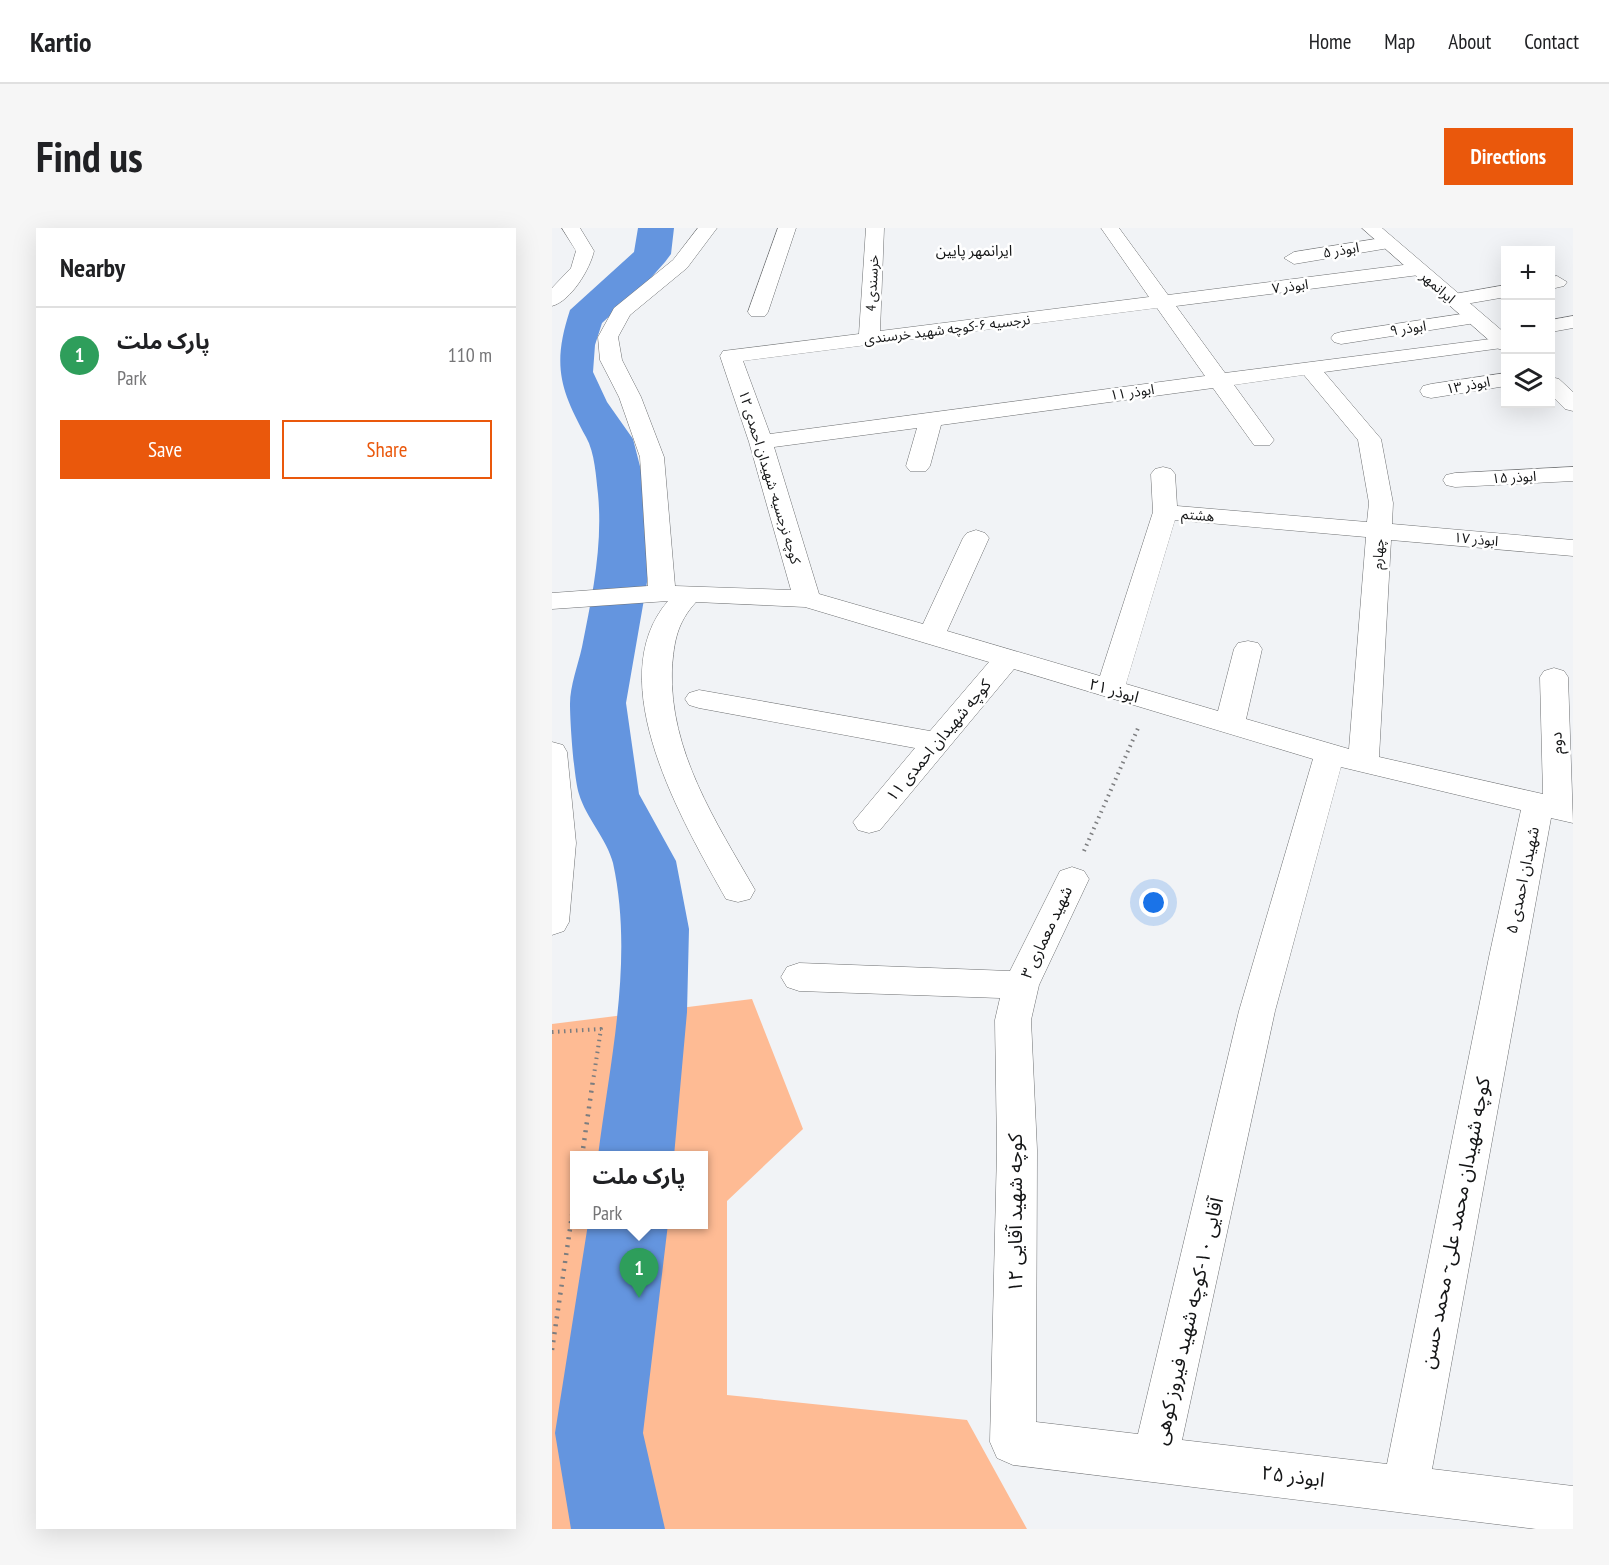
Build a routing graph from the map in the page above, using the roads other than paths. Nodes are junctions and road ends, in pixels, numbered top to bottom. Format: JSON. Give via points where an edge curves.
{"nodes":[{"id":1,"x":571,"y":228,"type":"edge"},
{"id":2,"x":708,"y":228,"type":"edge"},
{"id":3,"x":787,"y":228,"type":"edge"},
{"id":4,"x":875,"y":228,"type":"edge"},
{"id":5,"x":1371,"y":228,"type":"edge"},
{"id":6,"x":1112,"y":232,"type":"edge"},
{"id":7,"x":1388,"y":243,"type":"junction"},
{"id":8,"x":1294,"y":258,"type":"dead end"},
{"id":9,"x":1419,"y":269,"type":"junction"},
{"id":10,"x":1501,"y":292,"type":"edge"},
{"id":11,"x":552,"y":300,"type":"edge"},
{"id":12,"x":1454,"y":300,"type":"junction"},
{"id":13,"x":1162,"y":302,"type":"junction"},
{"id":14,"x":758,"y":312,"type":"dead end"},
{"id":15,"x":1475,"y":318,"type":"junction"},
{"id":16,"x":1573,"y":322,"type":"edge"},
{"id":17,"x":1555,"y":325,"type":"edge"},
{"id":18,"x":1341,"y":338,"type":"dead end"},
{"id":19,"x":1501,"y":338,"type":"edge"},
{"id":20,"x":869,"y":339,"type":"junction"},
{"id":21,"x":1501,"y":339,"type":"edge"},
{"id":22,"x":732,"y":356,"type":"joint"},
{"id":23,"x":1309,"y":368,"type":"junction"},
{"id":24,"x":1219,"y":380,"type":"junction"},
{"id":25,"x":1501,"y":380,"type":"edge"},
{"id":26,"x":1555,"y":388,"type":"edge"},
{"id":27,"x":1431,"y":391,"type":"dead end"},
{"id":28,"x":1573,"y":404,"type":"edge"},
{"id":29,"x":932,"y":419,"type":"junction"},
{"id":30,"x":1262,"y":440,"type":"dead end"},
{"id":31,"x":761,"y":442,"type":"junction"},
{"id":32,"x":918,"y":466,"type":"dead end"},
{"id":33,"x":1162,"y":474,"type":"dead end"},
{"id":34,"x":1573,"y":474,"type":"edge"},
{"id":35,"x":1455,"y":480,"type":"dead end"},
{"id":36,"x":1165,"y":513,"type":"junction"},
{"id":37,"x":1379,"y":531,"type":"junction"},
{"id":38,"x":976,"y":538,"type":"dead end"},
{"id":39,"x":1573,"y":548,"type":"edge"},
{"id":40,"x":668,"y":594,"type":"junction"},
{"id":41,"x":807,"y":599,"type":"junction"},
{"id":42,"x":552,"y":601,"type":"edge"},
{"id":43,"x":931,"y":636,"type":"junction"},
{"id":44,"x":1248,"y":649,"type":"dead end"},
{"id":45,"x":1007,"y":659,"type":"junction"},
{"id":46,"x":1554,"y":677,"type":"dead end"},
{"id":47,"x":1110,"y":689,"type":"junction"},
{"id":48,"x":699,"y":699,"type":"dead end"},
{"id":49,"x":1230,"y":723,"type":"junction"},
{"id":50,"x":936,"y":742,"type":"junction"},
{"id":51,"x":1330,"y":753,"type":"junction"},
{"id":52,"x":1363,"y":763,"type":"junction"},
{"id":53,"x":553,"y":766,"type":"edge"},
{"id":54,"x":1557,"y":808,"type":"edge"},
{"id":55,"x":869,"y":822,"type":"dead end"},
{"id":56,"x":1072,"y":879,"type":"road end"},
{"id":57,"x":738,"y":890,"type":"dead end"},
{"id":58,"x":552,"y":922,"type":"edge"},
{"id":59,"x":1506,"y":957,"type":"joint"},
{"id":60,"x":799,"y":977,"type":"dead end"},
{"id":61,"x":1021,"y":985,"type":"junction"},
{"id":62,"x":1013,"y":1442,"type":"joint"},
{"id":63,"x":1155,"y":1459,"type":"junction"},
{"id":64,"x":1405,"y":1489,"type":"junction"},
{"id":65,"x":1573,"y":1509,"type":"edge"}],
"edges":[{"from":1,"to":11,"type":"street","via":[[585,251],[580,269]]},
{"from":2,"to":40,"type":"street","via":[[680,264],[621,312],[608,337],[611,360],[630,397],[652,457]]},
{"from":3,"to":14,"type":"street"},
{"from":4,"to":20,"type":"street","name":"خرسندی 4"},
{"from":5,"to":7,"type":"street","name":"ایرانمهر"},
{"from":6,"to":13,"type":"street"},
{"from":7,"to":8,"type":"street","name":"۵ ابوذر"},
{"from":7,"to":9,"type":"street","name":"ایرانمهر"},
{"from":9,"to":12,"type":"street","name":"ایرانمهر"},
{"from":9,"to":13,"type":"street","name":"۷ ابوذر"},
{"from":10,"to":12,"type":"street"},
{"from":12,"to":15,"type":"street","name":"ایرانمهر"},
{"from":13,"to":20,"type":"street","name":"نرجسیه ۶-کوچه شهید خرسندی"},
{"from":13,"to":24,"type":"street"},
{"from":15,"to":18,"type":"street","name":"۹ ابوذر"},
{"from":15,"to":19,"type":"street","name":"ایرانمهر"},
{"from":16,"to":17,"type":"street"},
{"from":20,"to":22,"type":"street","name":"نرجسیه ۶-کوچه شهید خرسندی"},
{"from":21,"to":23,"type":"street","name":"ابوذر ۱۱"},
{"from":22,"to":31,"type":"street","name":"کوچه نرجسیه- شهیدان احمدی ۱۲"},
{"from":23,"to":24,"type":"street","name":"ابوذر ۱۱"},
{"from":23,"to":37,"type":"street","name":"چهارم","via":[[1369,439],[1381,503]]},
{"from":24,"to":29,"type":"street","name":"ابوذر ۱۱"},
{"from":24,"to":30,"type":"street"},
{"from":25,"to":27,"type":"street","name":"۱۳ ابوذر"},
{"from":26,"to":28,"type":"street"},
{"from":29,"to":31,"type":"street","name":"ابوذر ۱۱"},
{"from":29,"to":32,"type":"street"},
{"from":31,"to":41,"type":"street","name":"کوچه نرجسیه- شهیدان احمدی ۱۲"},
{"from":33,"to":36,"type":"street"},
{"from":34,"to":35,"type":"street","name":"۱۵ ابوذر"},
{"from":36,"to":37,"type":"street","name":"هشتم"},
{"from":36,"to":47,"type":"street","name":"هشتم"},
{"from":37,"to":39,"type":"street","name":"۱۷ ابوذر"},
{"from":37,"to":52,"type":"street","name":"چهارم"},
{"from":38,"to":43,"type":"street"},
{"from":40,"to":41,"type":"street","name":"۲۱ ابوذر"},
{"from":40,"to":42,"type":"street","name":"۲۱ ابوذر"},
{"from":40,"to":57,"type":"street","via":[[656,697],[661,730],[684,788]]},
{"from":41,"to":43,"type":"street","name":"۲۱ ابوذر"},
{"from":43,"to":45,"type":"street","name":"۲۱ ابوذر"},
{"from":44,"to":49,"type":"street"},
{"from":45,"to":47,"type":"street","name":"۲۱ ابوذر"},
{"from":45,"to":50,"type":"street","name":"کوچه شهیدان احمدی ۱۱"},
{"from":46,"to":54,"type":"street","name":"دوم"},
{"from":47,"to":49,"type":"street","name":"۲۱ ابوذر"},
{"from":48,"to":50,"type":"street"},
{"from":49,"to":51,"type":"street","name":"۲۱ ابوذر"},
{"from":50,"to":55,"type":"street","name":"کوچه شهیدان احمدی ۱۱"},
{"from":51,"to":52,"type":"street","name":"۲۱ ابوذر"},
{"from":51,"to":63,"type":"street","name":"آقایی ۱۰-کوچه شهید فیروز کوهی","via":[[1257,1011]]},
{"from":52,"to":54,"type":"street","name":"۲۱ ابوذر"},
{"from":53,"to":58,"type":"street","via":[[560,843]]},
{"from":54,"to":59,"type":"street","name":"شهیدان احمدی ۵"},
{"from":56,"to":61,"type":"street","name":"شهید معماری ۳"},
{"from":59,"to":64,"type":"street","name":"کوچه شهیدان محمد علی~ محمد حسن"},
{"from":60,"to":61,"type":"street"},
{"from":61,"to":62,"type":"street","name":"کوچه شهید آقایی ۱۲","via":[[1013,1020],[1017,1150]]},
{"from":62,"to":63,"type":"street","name":"ابوذر ۲۵"},
{"from":63,"to":64,"type":"street","name":"ابوذر ۲۵"},
{"from":64,"to":65,"type":"street","name":"ابوذر ۲۵"}]}
